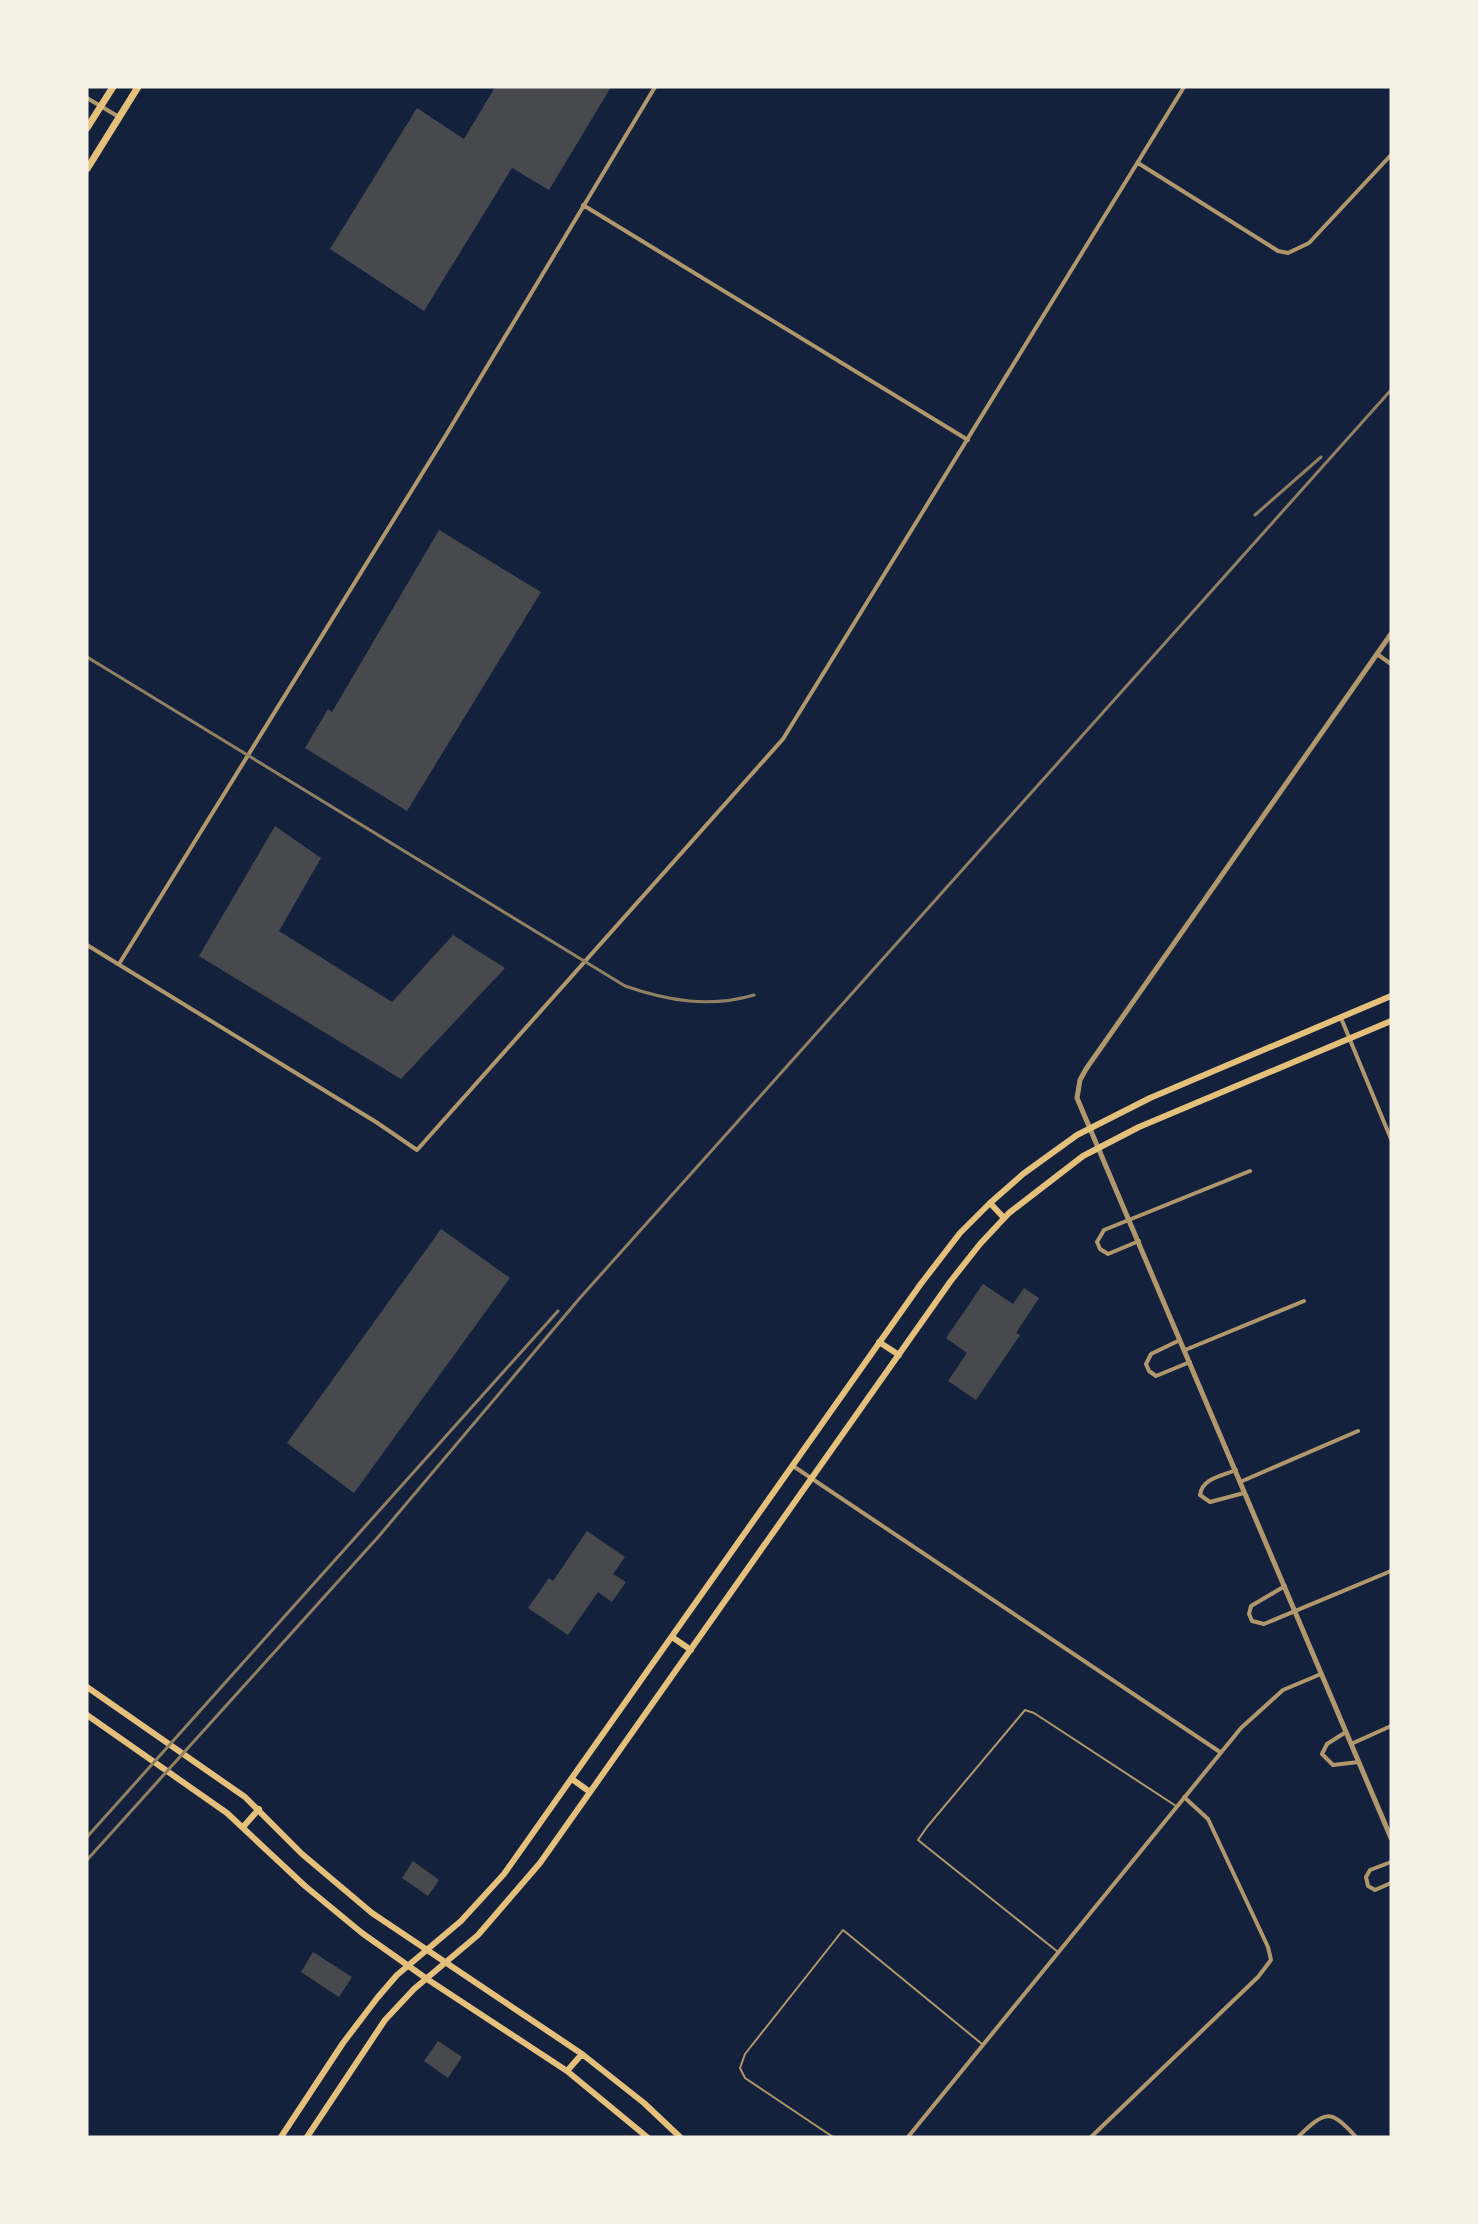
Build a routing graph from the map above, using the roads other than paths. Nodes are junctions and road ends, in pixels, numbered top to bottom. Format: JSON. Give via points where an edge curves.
{"nodes":[{"id":1,"x":112,"y":87,"type":"edge"},
{"id":2,"x":138,"y":87,"type":"edge"},
{"id":3,"x":655,"y":87,"type":"edge"},
{"id":4,"x":1185,"y":87,"type":"edge"},
{"id":5,"x":87,"y":98,"type":"edge"},
{"id":6,"x":100,"y":106,"type":"junction"},
{"id":7,"x":119,"y":117,"type":"junction"},
{"id":8,"x":87,"y":128,"type":"edge"},
{"id":9,"x":1391,"y":155,"type":"edge"},
{"id":10,"x":1138,"y":163,"type":"junction"},
{"id":11,"x":87,"y":169,"type":"edge"},
{"id":12,"x":583,"y":205,"type":"junction"},
{"id":13,"x":968,"y":440,"type":"junction"},
{"id":14,"x":1391,"y":634,"type":"edge"},
{"id":15,"x":1377,"y":654,"type":"junction"},
{"id":16,"x":1391,"y":664,"type":"edge"},
{"id":17,"x":87,"y":945,"type":"edge"},
{"id":18,"x":119,"y":964,"type":"junction"},
{"id":19,"x":1391,"y":996,"type":"edge"},
{"id":20,"x":1341,"y":1017,"type":"junction"},
{"id":21,"x":1391,"y":1021,"type":"edge"},
{"id":22,"x":1350,"y":1038,"type":"junction"},
{"id":23,"x":1090,"y":1127,"type":"junction"},
{"id":24,"x":1391,"y":1139,"type":"edge"},
{"id":25,"x":1100,"y":1147,"type":"junction"},
{"id":26,"x":1250,"y":1171,"type":"dead end"},
{"id":27,"x":990,"y":1203,"type":"junction"},
{"id":28,"x":1005,"y":1218,"type":"junction"},
{"id":29,"x":1130,"y":1219,"type":"junction"},
{"id":30,"x":1139,"y":1241,"type":"junction"},
{"id":31,"x":1304,"y":1301,"type":"dead end"},
{"id":32,"x":1180,"y":1340,"type":"junction"},
{"id":33,"x":879,"y":1342,"type":"junction"},
{"id":34,"x":1185,"y":1350,"type":"junction"},
{"id":35,"x":899,"y":1355,"type":"junction"},
{"id":36,"x":1190,"y":1362,"type":"junction"},
{"id":37,"x":1358,"y":1431,"type":"dead end"},
{"id":38,"x":792,"y":1466,"type":"junction"},
{"id":39,"x":1236,"y":1470,"type":"junction"},
{"id":40,"x":811,"y":1479,"type":"junction"},
{"id":41,"x":1240,"y":1482,"type":"junction"},
{"id":42,"x":1245,"y":1492,"type":"junction"},
{"id":43,"x":1391,"y":1571,"type":"edge"},
{"id":44,"x":1285,"y":1586,"type":"junction"},
{"id":45,"x":1295,"y":1611,"type":"junction"},
{"id":46,"x":672,"y":1637,"type":"junction"},
{"id":47,"x":692,"y":1650,"type":"junction"},
{"id":48,"x":1322,"y":1674,"type":"junction"},
{"id":49,"x":87,"y":1688,"type":"edge"},
{"id":50,"x":87,"y":1715,"type":"edge"},
{"id":51,"x":1391,"y":1726,"type":"edge"},
{"id":52,"x":1346,"y":1732,"type":"junction"},
{"id":53,"x":1351,"y":1744,"type":"junction"},
{"id":54,"x":1220,"y":1752,"type":"junction"},
{"id":55,"x":1359,"y":1762,"type":"junction"},
{"id":56,"x":572,"y":1779,"type":"junction"},
{"id":57,"x":590,"y":1792,"type":"junction"},
{"id":58,"x":1184,"y":1797,"type":"junction"},
{"id":59,"x":1176,"y":1806,"type":"junction"},
{"id":60,"x":259,"y":1809,"type":"junction"},
{"id":61,"x":243,"y":1827,"type":"junction"},
{"id":62,"x":1391,"y":1838,"type":"edge"},
{"id":63,"x":1391,"y":1862,"type":"edge"},
{"id":64,"x":1391,"y":1883,"type":"edge"},
{"id":65,"x":427,"y":1952,"type":"junction"},
{"id":66,"x":1058,"y":1952,"type":"junction"},
{"id":67,"x":447,"y":1964,"type":"junction"},
{"id":68,"x":408,"y":1966,"type":"junction"},
{"id":69,"x":427,"y":1979,"type":"junction"},
{"id":70,"x":982,"y":2044,"type":"junction"},
{"id":71,"x":582,"y":2054,"type":"junction"},
{"id":72,"x":567,"y":2071,"type":"junction"},
{"id":73,"x":281,"y":2137,"type":"edge"},
{"id":74,"x":307,"y":2137,"type":"edge"},
{"id":75,"x":647,"y":2137,"type":"edge"},
{"id":76,"x":680,"y":2137,"type":"edge"},
{"id":77,"x":833,"y":2137,"type":"edge"},
{"id":78,"x":908,"y":2137,"type":"edge"},
{"id":79,"x":1091,"y":2137,"type":"edge"},
{"id":80,"x":1298,"y":2137,"type":"edge"},
{"id":81,"x":1356,"y":2137,"type":"edge"}],
"edges":[{"from":1,"to":6,"type":"main road"},
{"from":2,"to":7,"type":"main road"},
{"from":3,"to":12,"type":"street"},
{"from":4,"to":10,"type":"street"},
{"from":5,"to":6,"type":"street"},
{"from":6,"to":7,"type":"street"},
{"from":6,"to":8,"type":"main road"},
{"from":7,"to":11,"type":"main road"},
{"from":9,"to":10,"type":"street","via":[[1309,243],[1288,253],[1278,251]]},
{"from":10,"to":13,"type":"street"},
{"from":12,"to":13,"type":"street"},
{"from":12,"to":18,"type":"street"},
{"from":13,"to":18,"type":"street","via":[[783,740],[417,1150]]},
{"from":14,"to":15,"type":"street"},
{"from":15,"to":16,"type":"street"},
{"from":15,"to":23,"type":"street","via":[[1086,1069],[1077,1098]]},
{"from":17,"to":18,"type":"street"},
{"from":19,"to":20,"type":"main road"},
{"from":20,"to":22,"type":"street"},
{"from":20,"to":23,"type":"main road"},
{"from":21,"to":22,"type":"main road"},
{"from":22,"to":24,"type":"street"},
{"from":22,"to":25,"type":"main road"},
{"from":23,"to":25,"type":"street"},
{"from":23,"to":27,"type":"main road","via":[[1035,1165]]},
{"from":25,"to":28,"type":"main road","via":[[1055,1176]]},
{"from":25,"to":29,"type":"street"},
{"from":26,"to":29,"type":"street"},
{"from":27,"to":28,"type":"main road"},
{"from":27,"to":33,"type":"main road","via":[[947,1249]]},
{"from":28,"to":35,"type":"main road","via":[[969,1256]]},
{"from":29,"to":30,"type":"street"},
{"from":29,"to":30,"type":"street","via":[[1100,1233],[1097,1245],[1108,1254]]},
{"from":30,"to":32,"type":"street"},
{"from":31,"to":34,"type":"street"},
{"from":32,"to":34,"type":"street"},
{"from":32,"to":36,"type":"street","via":[[1151,1354],[1146,1364],[1149,1371],[1156,1376]]},
{"from":33,"to":35,"type":"main road"},
{"from":33,"to":38,"type":"main road"},
{"from":34,"to":36,"type":"street"},
{"from":35,"to":40,"type":"main road"},
{"from":36,"to":39,"type":"street"},
{"from":37,"to":41,"type":"street"},
{"from":38,"to":40,"type":"street"},
{"from":38,"to":46,"type":"main road"},
{"from":39,"to":41,"type":"street"},
{"from":39,"to":42,"type":"street","via":[[1206,1482],[1200,1495],[1210,1502]]},
{"from":40,"to":47,"type":"main road"},
{"from":40,"to":54,"type":"street"},
{"from":41,"to":42,"type":"street"},
{"from":42,"to":44,"type":"street"},
{"from":43,"to":45,"type":"street"},
{"from":44,"to":45,"type":"street"},
{"from":44,"to":45,"type":"street","via":[[1251,1606],[1250,1617],[1264,1624]]},
{"from":45,"to":48,"type":"street"},
{"from":46,"to":47,"type":"main road"},
{"from":46,"to":56,"type":"main road"},
{"from":47,"to":57,"type":"main road"},
{"from":48,"to":52,"type":"street"},
{"from":48,"to":54,"type":"street","via":[[1294,1684],[1271,1699]]},
{"from":49,"to":60,"type":"main road"},
{"from":50,"to":61,"type":"main road"},
{"from":51,"to":53,"type":"street"},
{"from":52,"to":53,"type":"street"},
{"from":52,"to":55,"type":"street","via":[[1324,1747],[1324,1758],[1333,1765]]},
{"from":53,"to":55,"type":"street"},
{"from":54,"to":58,"type":"street"},
{"from":55,"to":62,"type":"street"},
{"from":56,"to":57,"type":"main road"},
{"from":56,"to":65,"type":"main road","via":[[504,1874]]},
{"from":57,"to":67,"type":"main road","via":[[513,1898]]},
{"from":58,"to":59,"type":"street"},
{"from":58,"to":79,"type":"street","via":[[1208,1819],[1271,1960],[1258,1977]]},
{"from":59,"to":66,"type":"street"},
{"from":59,"to":66,"type":"lane","via":[[1025,1710],[918,1840]]},
{"from":60,"to":61,"type":"main road"},
{"from":60,"to":65,"type":"main road","via":[[302,1854]]},
{"from":61,"to":68,"type":"main road","via":[[328,1907]]},
{"from":63,"to":64,"type":"street","via":[[1370,1870],[1366,1877],[1368,1886],[1376,1890]]},
{"from":65,"to":67,"type":"main road"},
{"from":65,"to":68,"type":"main road"},
{"from":66,"to":70,"type":"street"},
{"from":67,"to":69,"type":"main road"},
{"from":67,"to":71,"type":"main road"},
{"from":68,"to":69,"type":"main road"},
{"from":68,"to":73,"type":"main road","via":[[361,2018]]},
{"from":69,"to":72,"type":"main road"},
{"from":69,"to":74,"type":"main road","via":[[385,2020]]},
{"from":70,"to":77,"type":"lane","via":[[843,1930],[740,2068],[745,2078]]},
{"from":70,"to":78,"type":"street"},
{"from":71,"to":72,"type":"main road"},
{"from":71,"to":76,"type":"main road"},
{"from":72,"to":75,"type":"main road"},
{"from":80,"to":81,"type":"street","via":[[1322,2115],[1339,2118]]}]}
